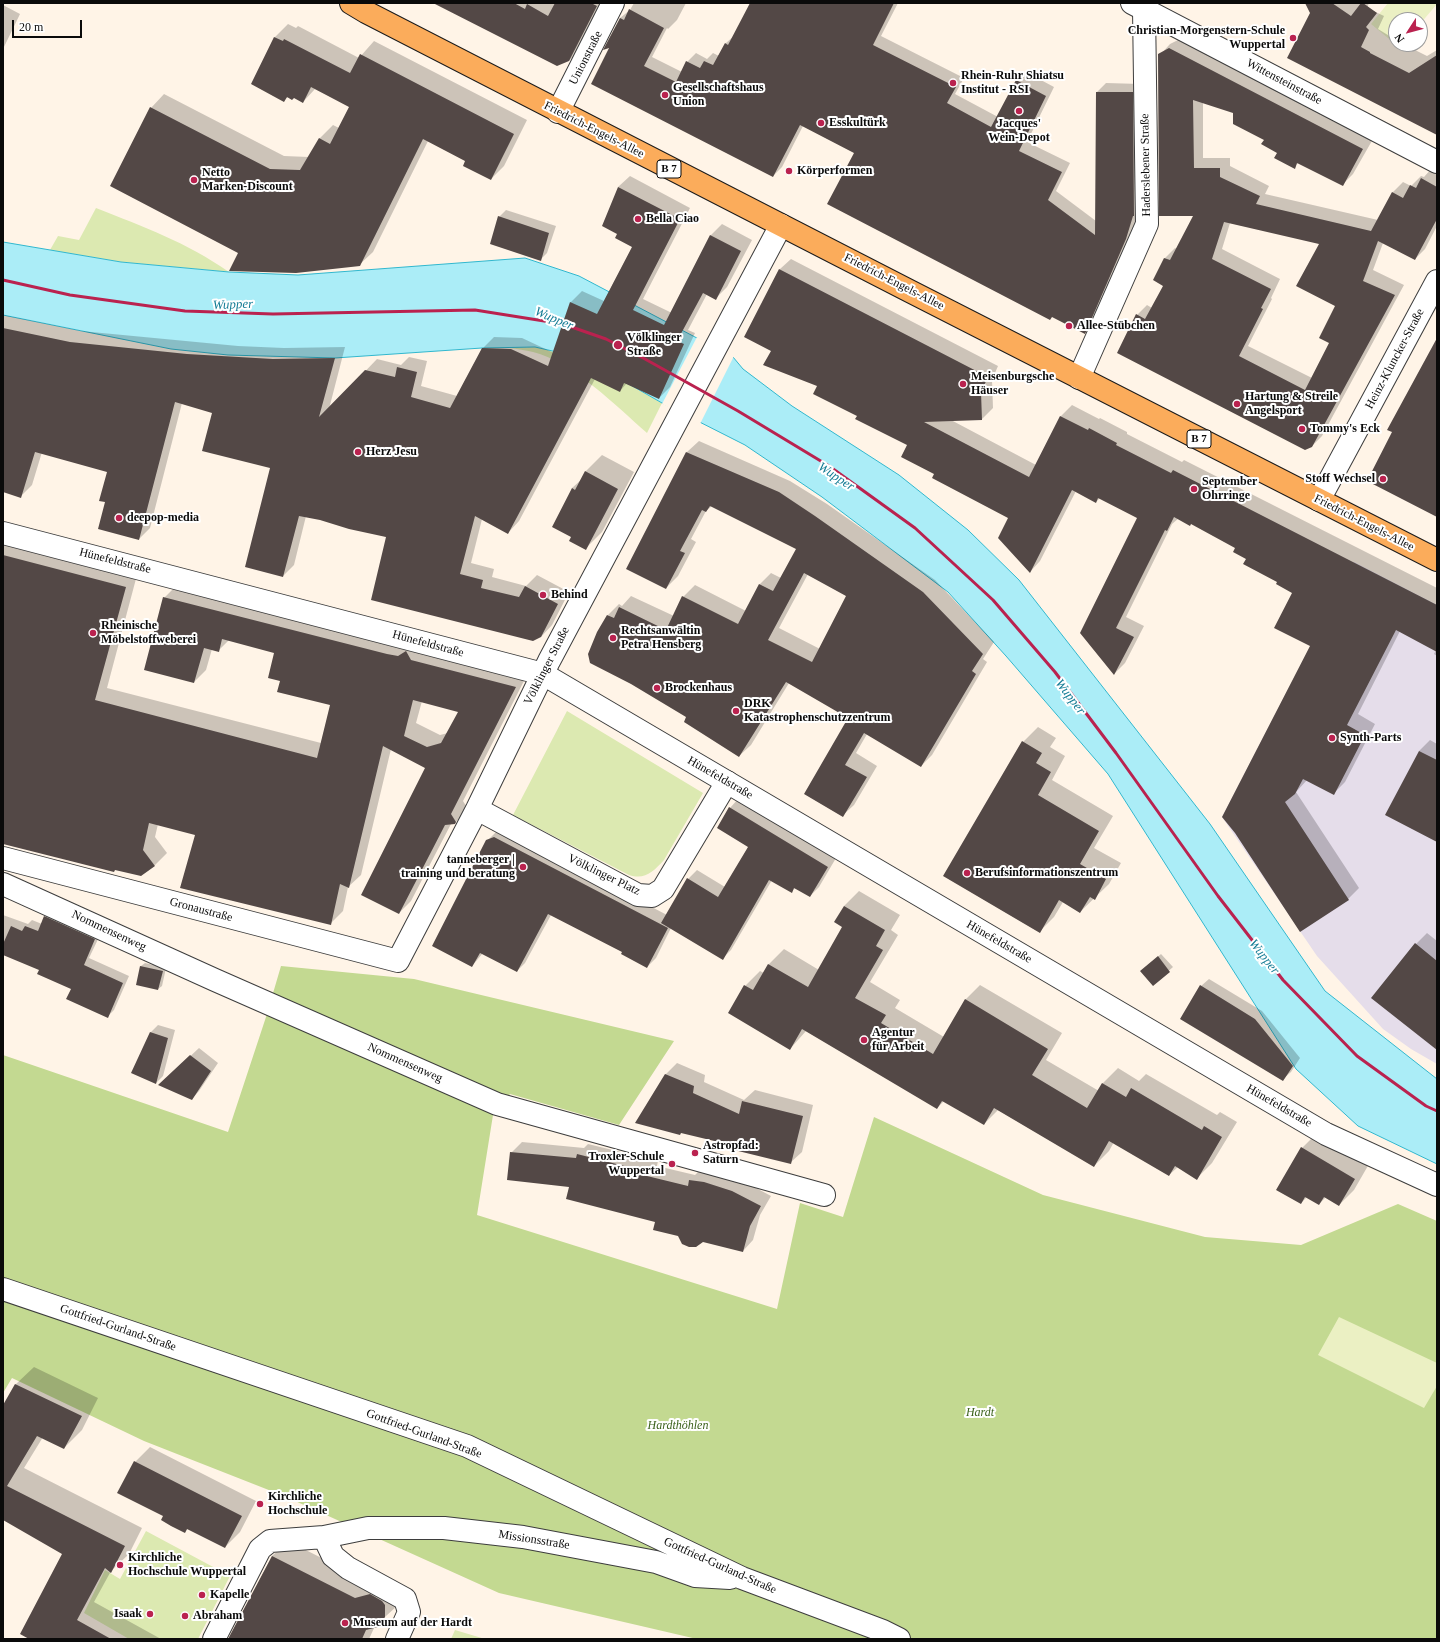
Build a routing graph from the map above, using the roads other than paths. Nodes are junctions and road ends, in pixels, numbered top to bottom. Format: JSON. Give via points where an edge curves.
{"nodes":[{"id":1,"x":614,"y":3,"type":"edge"},
{"id":2,"x":362,"y":6,"type":"edge"},
{"id":3,"x":1138,"y":6,"type":"edge"},
{"id":4,"x":558,"y":112,"type":"junction"},
{"id":5,"x":1437,"y":162,"type":"edge"},
{"id":6,"x":781,"y":225,"type":"junction"},
{"id":7,"x":1437,"y":281,"type":"edge"},
{"id":8,"x":1079,"y":378,"type":"junction"},
{"id":9,"x":1319,"y":500,"type":"junction"},
{"id":10,"x":3,"y":533,"type":"edge"},
{"id":11,"x":1437,"y":560,"type":"edge"},
{"id":12,"x":543,"y":674,"type":"junction"},
{"id":13,"x":728,"y":782,"type":"junction"},
{"id":14,"x":477,"y":809,"type":"junction"},
{"id":15,"x":3,"y":858,"type":"edge"},
{"id":16,"x":3,"y":884,"type":"edge"},
{"id":17,"x":398,"y":961,"type":"joint"},
{"id":18,"x":1437,"y":1185,"type":"edge"},
{"id":19,"x":824,"y":1195,"type":"dead end"},
{"id":20,"x":3,"y":1289,"type":"edge"},
{"id":21,"x":324,"y":1537,"type":"junction"},
{"id":22,"x":742,"y":1578,"type":"junction"},
{"id":23,"x":214,"y":1639,"type":"edge"},
{"id":24,"x":397,"y":1639,"type":"edge"},
{"id":25,"x":899,"y":1639,"type":"edge"}],
"edges":[{"from":1,"to":4,"type":"street","name":"Unionstraße"},
{"from":2,"to":4,"type":"main road","name":"Friedrich-Engels-Allee","number":"B 7"},
{"from":3,"to":5,"type":"street","name":"Wittensteinstraße"},
{"from":3,"to":8,"type":"street","name":"Haderslebener Straße","via":[[1144,77],[1147,224]]},
{"from":4,"to":6,"type":"main road","name":"Friedrich-Engels-Allee","number":"B 7"},
{"from":6,"to":8,"type":"main road","name":"Friedrich-Engels-Allee","number":"B 7"},
{"from":6,"to":12,"type":"street","name":"Völklinger Straße"},
{"from":7,"to":9,"type":"street","name":"Heinz-Kluncker-Straße"},
{"from":8,"to":9,"type":"main road","name":"Friedrich-Engels-Allee","number":"B 7"},
{"from":9,"to":11,"type":"main road","name":"Friedrich-Engels-Allee","number":"B 7"},
{"from":10,"to":12,"type":"street","name":"Hünefeldstraße"},
{"from":12,"to":13,"type":"street","name":"Hünefeldstraße"},
{"from":12,"to":14,"type":"street","name":"Völklinger Straße"},
{"from":13,"to":14,"type":"street","name":"Völklinger Platz","via":[[663,889],[652,896],[638,895]]},
{"from":13,"to":18,"type":"street","name":"Hünefeldstraße","via":[[1326,1134]]},
{"from":14,"to":17,"type":"street","name":"Völklinger Straße"},
{"from":15,"to":17,"type":"street","name":"Gronaustraße"},
{"from":16,"to":19,"type":"street","name":"Nommensenweg","via":[[497,1104]]},
{"from":20,"to":22,"type":"street","name":"Gottfried-Gurland-Straße","via":[[466,1446]]},
{"from":21,"to":22,"type":"street","name":"Missionsstraße","via":[[368,1528],[444,1528],[523,1537],[656,1562],[695,1576]]},
{"from":21,"to":23,"type":"street","name":"Missionsstraße","via":[[270,1542],[260,1549]]},
{"from":21,"to":24,"type":"street","via":[[333,1556],[348,1568],[405,1599],[409,1612]]},
{"from":22,"to":25,"type":"street","name":"Gottfried-Gurland-Straße"}]}
